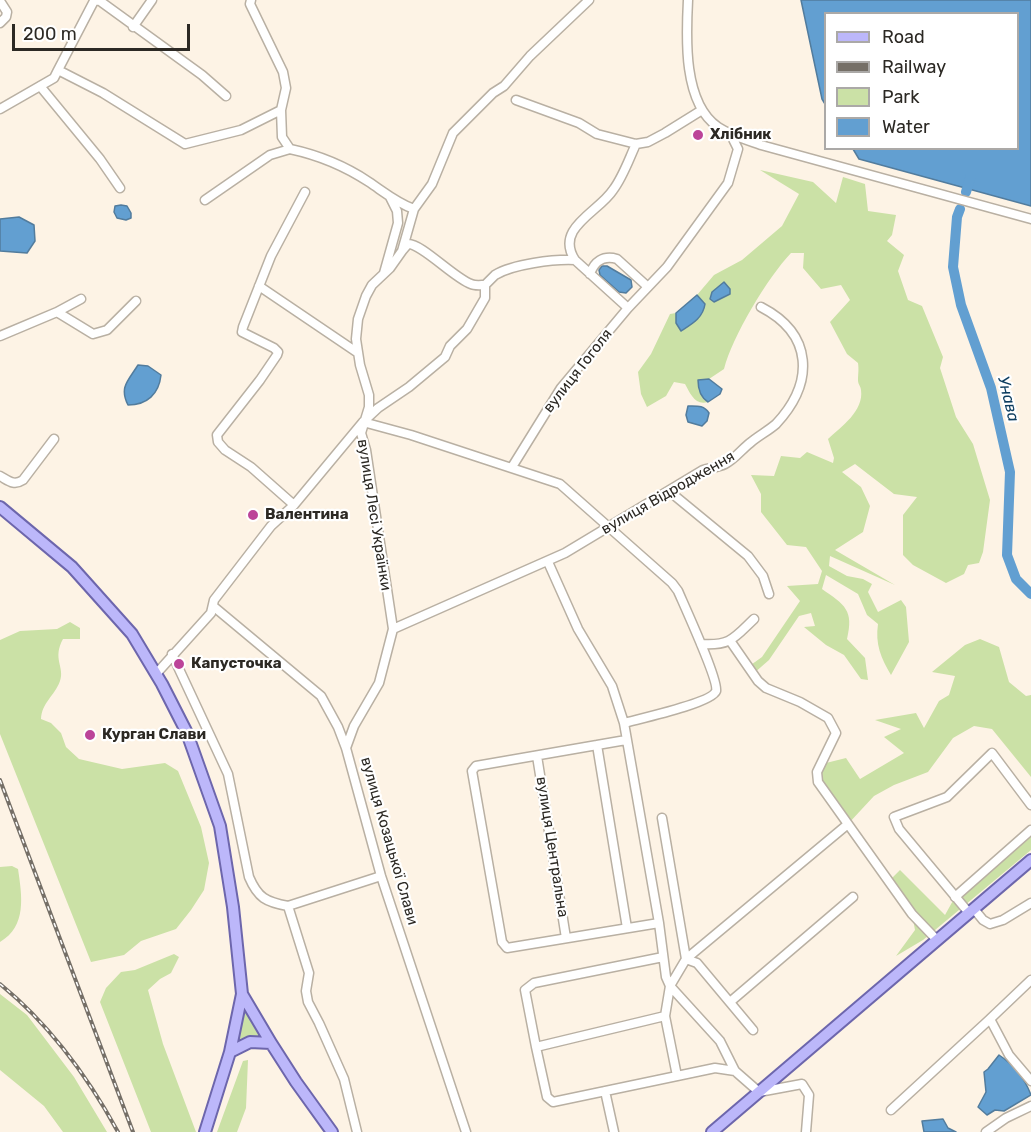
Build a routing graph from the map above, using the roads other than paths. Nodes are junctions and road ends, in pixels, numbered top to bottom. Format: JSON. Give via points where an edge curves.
{"nodes":[{"id":1,"x":94,"y":0,"type":"edge"},
{"id":2,"x":152,"y":0,"type":"edge"},
{"id":3,"x":251,"y":0,"type":"edge"},
{"id":4,"x":590,"y":0,"type":"edge"},
{"id":5,"x":688,"y":0,"type":"edge"},
{"id":6,"x":0,"y":2,"type":"edge"},
{"id":7,"x":0,"y":23,"type":"edge"},
{"id":8,"x":133,"y":27,"type":"junction"},
{"id":9,"x":58,"y":70,"type":"junction"},
{"id":10,"x":40,"y":86,"type":"junction"},
{"id":11,"x":226,"y":96,"type":"dead end"},
{"id":12,"x":516,"y":100,"type":"dead end"},
{"id":13,"x":0,"y":109,"type":"edge"},
{"id":14,"x":281,"y":110,"type":"junction"},
{"id":15,"x":702,"y":110,"type":"junction"},
{"id":16,"x":730,"y":133,"type":"junction"},
{"id":17,"x":636,"y":144,"type":"junction"},
{"id":18,"x":290,"y":149,"type":"junction"},
{"id":19,"x":120,"y":188,"type":"dead end"},
{"id":20,"x":305,"y":192,"type":"dead end"},
{"id":21,"x":390,"y":197,"type":"junction"},
{"id":22,"x":205,"y":200,"type":"dead end"},
{"id":23,"x":414,"y":209,"type":"junction"},
{"id":24,"x":1031,"y":219,"type":"edge"},
{"id":25,"x":402,"y":251,"type":"junction"},
{"id":26,"x":574,"y":260,"type":"junction"},
{"id":27,"x":383,"y":274,"type":"junction"},
{"id":28,"x":590,"y":274,"type":"junction"},
{"id":29,"x":485,"y":285,"type":"junction"},
{"id":30,"x":259,"y":286,"type":"junction"},
{"id":31,"x":648,"y":287,"type":"junction"},
{"id":32,"x":81,"y":299,"type":"dead end"},
{"id":33,"x":136,"y":301,"type":"dead end"},
{"id":34,"x":761,"y":307,"type":"dead end"},
{"id":35,"x":628,"y":308,"type":"junction"},
{"id":36,"x":57,"y":312,"type":"junction"},
{"id":37,"x":0,"y":336,"type":"edge"},
{"id":38,"x":358,"y":352,"type":"junction"},
{"id":39,"x":363,"y":422,"type":"junction"},
{"id":40,"x":54,"y":439,"type":"dead end"},
{"id":41,"x":512,"y":467,"type":"junction"},
{"id":42,"x":0,"y":476,"type":"edge"},
{"id":43,"x":669,"y":491,"type":"junction"},
{"id":44,"x":294,"y":505,"type":"junction"},
{"id":45,"x":0,"y":507,"type":"edge"},
{"id":46,"x":607,"y":526,"type":"junction"},
{"id":47,"x":548,"y":562,"type":"junction"},
{"id":48,"x":769,"y":594,"type":"dead end"},
{"id":49,"x":213,"y":606,"type":"junction"},
{"id":50,"x":754,"y":618,"type":"dead end"},
{"id":51,"x":393,"y":629,"type":"junction"},
{"id":52,"x":730,"y":642,"type":"junction"},
{"id":53,"x":701,"y":644,"type":"junction"},
{"id":54,"x":172,"y":654,"type":"junction"},
{"id":55,"x":156,"y":674,"type":"junction"},
{"id":56,"x":624,"y":723,"type":"junction"},
{"id":57,"x":354,"y":726,"type":"junction"},
{"id":58,"x":338,"y":727,"type":"junction"},
{"id":59,"x":626,"y":738,"type":"junction"},
{"id":60,"x":597,"y":745,"type":"junction"},
{"id":61,"x":346,"y":748,"type":"junction"},
{"id":62,"x":537,"y":756,"type":"junction"},
{"id":63,"x":1031,"y":805,"type":"edge"},
{"id":64,"x":662,"y":818,"type":"dead end"},
{"id":65,"x":848,"y":824,"type":"junction"},
{"id":66,"x":1031,"y":830,"type":"edge"},
{"id":67,"x":1031,"y":860,"type":"edge"},
{"id":68,"x":381,"y":876,"type":"junction"},
{"id":69,"x":853,"y":897,"type":"dead end"},
{"id":70,"x":956,"y":897,"type":"junction"},
{"id":71,"x":1031,"y":903,"type":"edge"},
{"id":72,"x":288,"y":906,"type":"junction"},
{"id":73,"x":972,"y":911,"type":"junction"},
{"id":74,"x":659,"y":923,"type":"junction"},
{"id":75,"x":627,"y":928,"type":"junction"},
{"id":76,"x":567,"y":938,"type":"junction"},
{"id":77,"x":938,"y":940,"type":"junction"},
{"id":78,"x":663,"y":957,"type":"junction"},
{"id":79,"x":686,"y":959,"type":"junction"},
{"id":80,"x":1031,"y":980,"type":"edge"},
{"id":81,"x":670,"y":986,"type":"junction"},
{"id":82,"x":242,"y":994,"type":"junction"},
{"id":83,"x":729,"y":1002,"type":"junction"},
{"id":84,"x":665,"y":1016,"type":"junction"},
{"id":85,"x":990,"y":1019,"type":"junction"},
{"id":86,"x":753,"y":1030,"type":"dead end"},
{"id":87,"x":271,"y":1043,"type":"junction"},
{"id":88,"x":536,"y":1047,"type":"junction"},
{"id":89,"x":230,"y":1052,"type":"junction"},
{"id":90,"x":735,"y":1071,"type":"junction"},
{"id":91,"x":677,"y":1076,"type":"junction"},
{"id":92,"x":1031,"y":1082,"type":"edge"},
{"id":93,"x":604,"y":1091,"type":"junction"},
{"id":94,"x":759,"y":1092,"type":"junction"},
{"id":95,"x":1031,"y":1106,"type":"edge"},
{"id":96,"x":891,"y":1110,"type":"dead end"},
{"id":97,"x":205,"y":1132,"type":"edge"},
{"id":98,"x":333,"y":1132,"type":"edge"},
{"id":99,"x":357,"y":1132,"type":"edge"},
{"id":100,"x":466,"y":1132,"type":"edge"},
{"id":101,"x":614,"y":1132,"type":"edge"},
{"id":102,"x":712,"y":1132,"type":"edge"},
{"id":103,"x":806,"y":1132,"type":"edge"},
{"id":104,"x":986,"y":1132,"type":"edge"}],
"edges":[{"from":1,"to":8,"type":"street"},
{"from":1,"to":9,"type":"street"},
{"from":2,"to":8,"type":"street"},
{"from":3,"to":14,"type":"street","via":[[284,72],[286,88]]},
{"from":4,"to":23,"type":"street","name":"вулиця Лесі Українки","via":[[453,133],[432,184]]},
{"from":5,"to":15,"type":"street","via":[[689,67]]},
{"from":6,"to":7,"type":"street","via":[[7,12]]},
{"from":8,"to":11,"type":"street"},
{"from":9,"to":10,"type":"street","via":[[54,78]]},
{"from":9,"to":14,"type":"street","via":[[185,144],[241,130]]},
{"from":10,"to":13,"type":"street"},
{"from":10,"to":19,"type":"street"},
{"from":12,"to":17,"type":"street","via":[[579,123],[597,134]]},
{"from":14,"to":18,"type":"street","via":[[282,137]]},
{"from":15,"to":16,"type":"street","via":[[719,128]]},
{"from":15,"to":17,"type":"street","via":[[648,142]]},
{"from":16,"to":24,"type":"street","via":[[761,145]]},
{"from":16,"to":31,"type":"street","name":"вулиця Гоголя","via":[[738,149],[728,183]]},
{"from":17,"to":26,"type":"street","via":[[613,191],[571,234],[568,244]]},
{"from":18,"to":21,"type":"street","via":[[324,158]]},
{"from":18,"to":22,"type":"street","via":[[270,155]]},
{"from":20,"to":30,"type":"street"},
{"from":21,"to":23,"type":"street"},
{"from":21,"to":27,"type":"street","via":[[398,223]]},
{"from":23,"to":25,"type":"street","name":"вулиця Лесі Українки"},
{"from":25,"to":27,"type":"street","name":"вулиця Лесі Українки"},
{"from":25,"to":29,"type":"street","via":[[408,244],[415,245],[472,285]]},
{"from":26,"to":28,"type":"street"},
{"from":26,"to":29,"type":"street","via":[[516,268],[496,275]]},
{"from":27,"to":38,"type":"street","name":"вулиця Лесі Українки","via":[[372,285],[362,306],[356,339]]},
{"from":28,"to":31,"type":"street","via":[[598,261],[611,257]]},
{"from":28,"to":35,"type":"street"},
{"from":29,"to":39,"type":"street","via":[[485,298],[445,357]]},
{"from":30,"to":38,"type":"street"},
{"from":30,"to":44,"type":"street","via":[[242,332],[278,352],[217,435],[218,442]]},
{"from":31,"to":35,"type":"street","name":"вулиця Гоголя"},
{"from":32,"to":36,"type":"street"},
{"from":33,"to":36,"type":"street","via":[[107,330],[93,334]]},
{"from":34,"to":43,"type":"street","name":"вулиця Відродження","via":[[778,316],[799,348],[804,373],[797,392],[774,425],[725,464],[703,470]]},
{"from":35,"to":41,"type":"street","name":"вулиця Гоголя","via":[[561,388]]},
{"from":36,"to":37,"type":"street"},
{"from":38,"to":39,"type":"street","name":"вулиця Лесі Українки","via":[[369,395]]},
{"from":39,"to":41,"type":"street"},
{"from":39,"to":44,"type":"street"},
{"from":39,"to":51,"type":"street","name":"вулиця Лесі Українки","via":[[361,433]]},
{"from":40,"to":42,"type":"street","via":[[23,480],[17,484]]},
{"from":41,"to":46,"type":"street","via":[[560,484]]},
{"from":43,"to":46,"type":"street","name":"вулиця Відродження"},
{"from":43,"to":48,"type":"street","via":[[748,556],[763,576]]},
{"from":44,"to":49,"type":"street","via":[[271,526]]},
{"from":45,"to":55,"type":"main road","via":[[72,567],[132,634]]},
{"from":46,"to":47,"type":"street","name":"вулиця Відродження"},
{"from":46,"to":53,"type":"street","via":[[678,591]]},
{"from":47,"to":51,"type":"street","name":"вулиця Відродження"},
{"from":47,"to":56,"type":"street","via":[[578,629],[612,686]]},
{"from":49,"to":54,"type":"street","via":[[211,613]]},
{"from":49,"to":58,"type":"street","name":"вулиця Козацької Слави","via":[[321,696]]},
{"from":50,"to":52,"type":"street"},
{"from":51,"to":57,"type":"street","name":"вулиця Лесі Українки","via":[[379,683]]},
{"from":52,"to":53,"type":"street"},
{"from":52,"to":65,"type":"street","via":[[766,688],[828,718],[836,733],[817,772],[818,782]]},
{"from":53,"to":56,"type":"street","via":[[716,685],[713,696]]},
{"from":54,"to":55,"type":"street"},
{"from":54,"to":72,"type":"street","via":[[228,774],[254,890],[268,903]]},
{"from":55,"to":82,"type":"main road","via":[[187,733],[220,826]]},
{"from":56,"to":59,"type":"street"},
{"from":57,"to":58,"type":"street"},
{"from":57,"to":61,"type":"street","name":"вулиця Лесі Українки"},
{"from":58,"to":61,"type":"street","name":"вулиця Козацької Слави"},
{"from":59,"to":60,"type":"street"},
{"from":59,"to":74,"type":"street"},
{"from":60,"to":62,"type":"street"},
{"from":60,"to":75,"type":"street"},
{"from":61,"to":68,"type":"street","name":"вулиця Козацької Слави"},
{"from":62,"to":76,"type":"street","name":"вулиця Центральна"},
{"from":62,"to":76,"type":"street","via":[[476,766],[471,771],[502,942],[507,948]]},
{"from":63,"to":70,"type":"street","via":[[993,753],[947,797],[894,817],[899,829]]},
{"from":64,"to":79,"type":"street"},
{"from":65,"to":77,"type":"street","via":[[912,914]]},
{"from":65,"to":79,"type":"street"},
{"from":66,"to":70,"type":"street"},
{"from":67,"to":73,"type":"main road"},
{"from":68,"to":72,"type":"street"},
{"from":68,"to":100,"type":"street","name":"вулиця Козацької Слави"},
{"from":69,"to":83,"type":"street"},
{"from":70,"to":73,"type":"street"},
{"from":71,"to":73,"type":"street","via":[[990,924]]},
{"from":72,"to":99,"type":"street","via":[[309,973],[308,1002],[344,1079]]},
{"from":73,"to":77,"type":"main road"},
{"from":74,"to":75,"type":"street"},
{"from":74,"to":78,"type":"street"},
{"from":75,"to":76,"type":"street"},
{"from":77,"to":94,"type":"main road"},
{"from":78,"to":81,"type":"street"},
{"from":78,"to":88,"type":"street","via":[[534,983],[525,990]]},
{"from":79,"to":81,"type":"street"},
{"from":79,"to":83,"type":"street","via":[[697,963]]},
{"from":80,"to":85,"type":"street"},
{"from":81,"to":84,"type":"street"},
{"from":81,"to":90,"type":"street","via":[[720,1041]]},
{"from":82,"to":87,"type":"main road"},
{"from":82,"to":89,"type":"main road"},
{"from":83,"to":86,"type":"street"},
{"from":84,"to":88,"type":"street"},
{"from":84,"to":91,"type":"street"},
{"from":85,"to":92,"type":"street","via":[[1009,1055]]},
{"from":85,"to":96,"type":"street"},
{"from":87,"to":89,"type":"main road","via":[[250,1042]]},
{"from":87,"to":98,"type":"main road"},
{"from":88,"to":93,"type":"street","via":[[547,1097],[553,1102]]},
{"from":89,"to":97,"type":"main road"},
{"from":90,"to":91,"type":"street","via":[[715,1068]]},
{"from":90,"to":94,"type":"street"},
{"from":91,"to":93,"type":"street"},
{"from":93,"to":101,"type":"street"},
{"from":94,"to":102,"type":"main road"},
{"from":94,"to":103,"type":"street","via":[[802,1084],[809,1095]]},
{"from":95,"to":104,"type":"street"}]}
